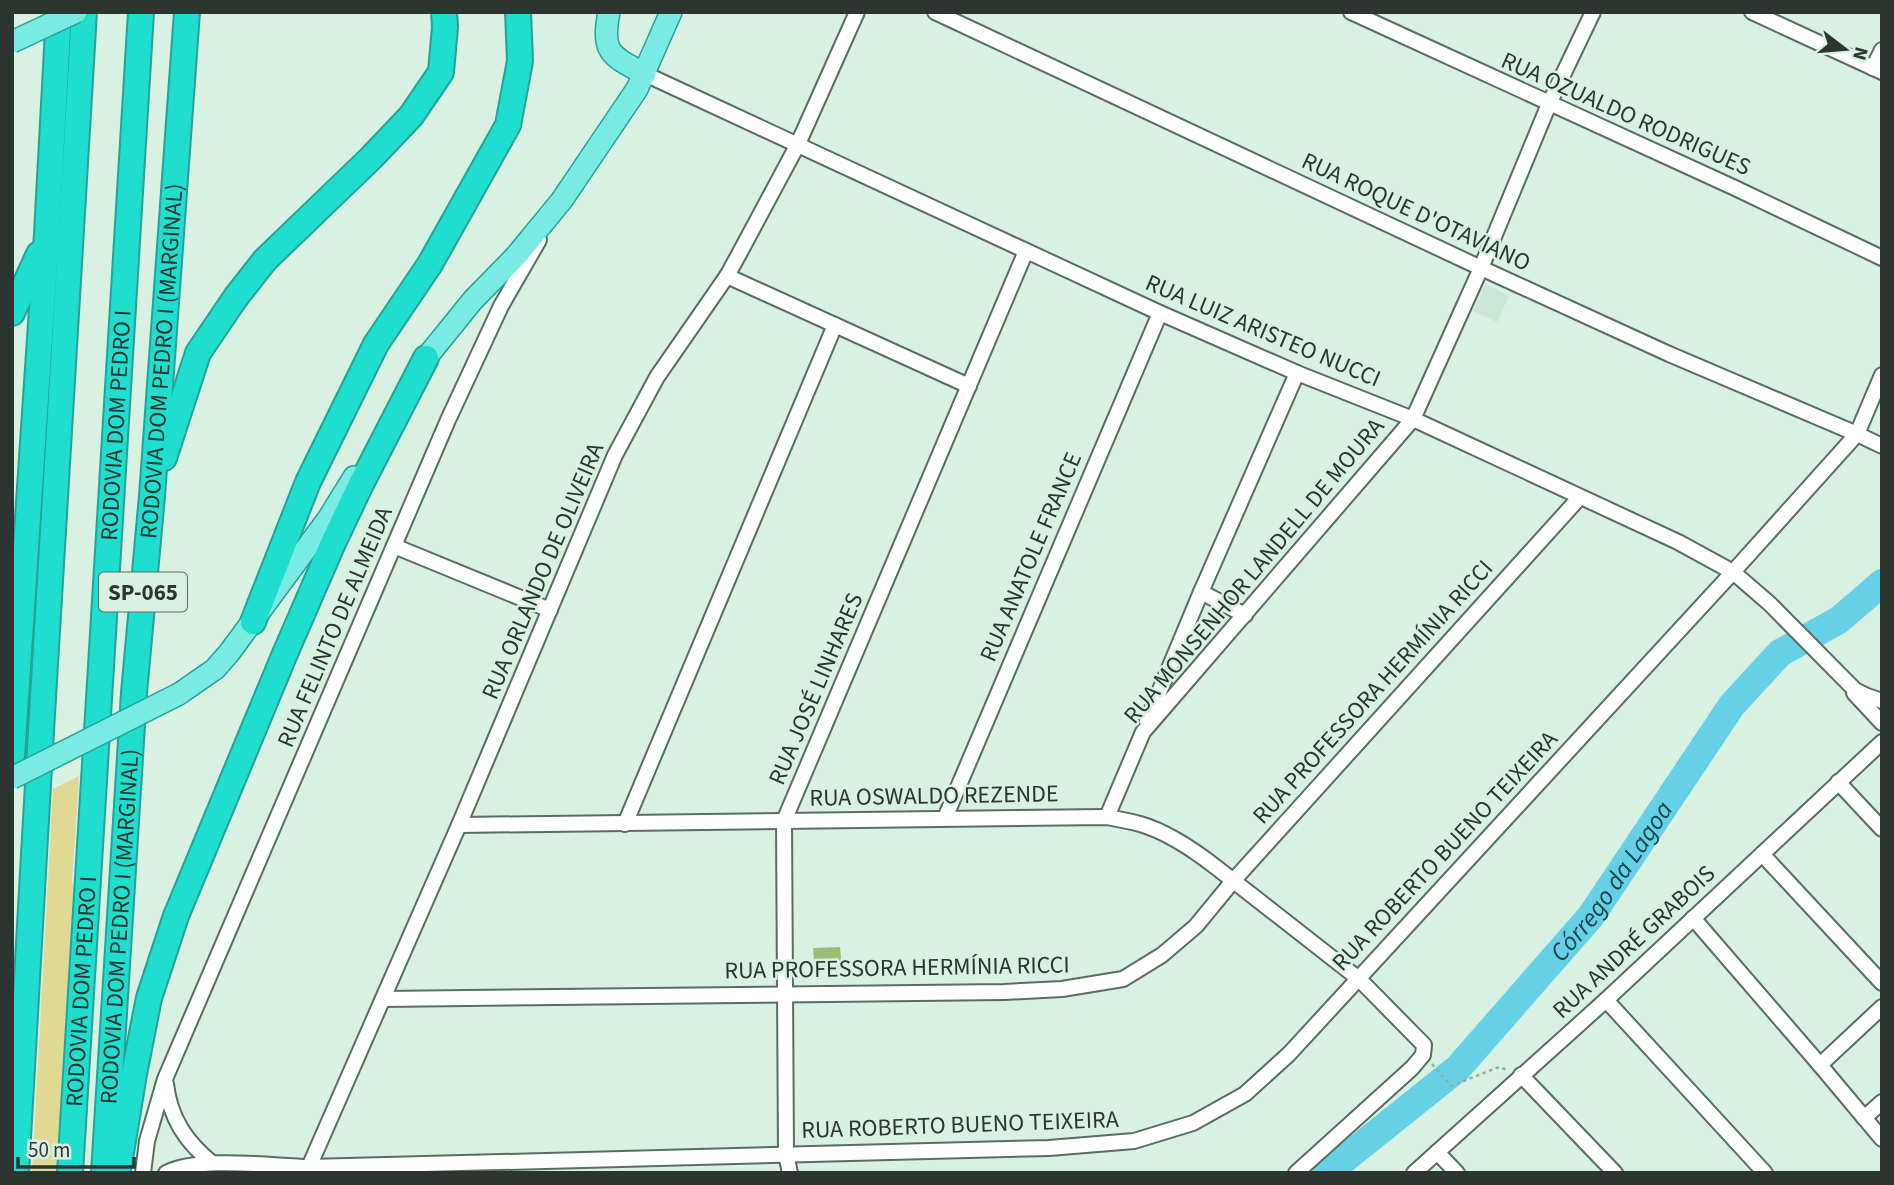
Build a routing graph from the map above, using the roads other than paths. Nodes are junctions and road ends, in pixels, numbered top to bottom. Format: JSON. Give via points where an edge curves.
{"nodes":[{"id":1,"x":59,"y":12,"type":"edge"},
{"id":2,"x":76,"y":12,"type":"edge"},
{"id":3,"x":84,"y":12,"type":"edge"},
{"id":4,"x":141,"y":12,"type":"edge"},
{"id":5,"x":187,"y":12,"type":"edge"},
{"id":6,"x":444,"y":12,"type":"edge"},
{"id":7,"x":518,"y":12,"type":"edge"},
{"id":8,"x":609,"y":12,"type":"edge"},
{"id":9,"x":671,"y":12,"type":"edge"},
{"id":10,"x":857,"y":12,"type":"edge"},
{"id":11,"x":935,"y":12,"type":"edge"},
{"id":12,"x":1351,"y":12,"type":"edge"},
{"id":13,"x":1593,"y":12,"type":"edge"},
{"id":14,"x":1752,"y":12,"type":"edge"},
{"id":15,"x":12,"y":42,"type":"edge"},
{"id":16,"x":1882,"y":50,"type":"edge"},
{"id":17,"x":1877,"y":70,"type":"edge"},
{"id":18,"x":645,"y":74,"type":"junction"},
{"id":19,"x":1549,"y":104,"type":"junction"},
{"id":20,"x":798,"y":144,"type":"junction"},
{"id":21,"x":562,"y":200,"type":"junction"},
{"id":22,"x":47,"y":234,"type":"junction"},
{"id":23,"x":1026,"y":251,"type":"junction"},
{"id":24,"x":1882,"y":258,"type":"edge"},
{"id":25,"x":1481,"y":268,"type":"junction"},
{"id":26,"x":727,"y":276,"type":"junction"},
{"id":27,"x":12,"y":313,"type":"edge"},
{"id":28,"x":1160,"y":313,"type":"junction"},
{"id":29,"x":835,"y":325,"type":"junction"},
{"id":30,"x":426,"y":358,"type":"junction"},
{"id":31,"x":1297,"y":373,"type":"junction"},
{"id":32,"x":1882,"y":375,"type":"edge"},
{"id":33,"x":969,"y":386,"type":"junction"},
{"id":34,"x":1413,"y":419,"type":"junction"},
{"id":35,"x":1857,"y":434,"type":"junction"},
{"id":36,"x":1882,"y":446,"type":"edge"},
{"id":37,"x":152,"y":496,"type":"junction"},
{"id":38,"x":1580,"y":497,"type":"junction"},
{"id":39,"x":394,"y":546,"type":"junction"},
{"id":40,"x":1733,"y":572,"type":"junction"},
{"id":41,"x":1200,"y":592,"type":"junction"},
{"id":42,"x":550,"y":610,"type":"junction"},
{"id":43,"x":1245,"y":615,"type":"junction"},
{"id":44,"x":253,"y":622,"type":"junction"},
{"id":45,"x":1832,"y":668,"type":"junction"},
{"id":46,"x":1882,"y":701,"type":"edge"},
{"id":47,"x":1882,"y":723,"type":"edge"},
{"id":48,"x":1143,"y":732,"type":"junction"},
{"id":49,"x":1882,"y":741,"type":"edge"},
{"id":50,"x":12,"y":756,"type":"edge"},
{"id":51,"x":12,"y":778,"type":"edge"},
{"id":52,"x":1838,"y":782,"type":"junction"},
{"id":53,"x":1107,"y":817,"type":"junction"},
{"id":54,"x":945,"y":818,"type":"junction"},
{"id":55,"x":784,"y":821,"type":"junction"},
{"id":56,"x":625,"y":824,"type":"junction"},
{"id":57,"x":459,"y":825,"type":"junction"},
{"id":58,"x":1882,"y":829,"type":"edge"},
{"id":59,"x":1762,"y":854,"type":"junction"},
{"id":60,"x":1233,"y":881,"type":"junction"},
{"id":61,"x":1693,"y":918,"type":"junction"},
{"id":62,"x":1359,"y":979,"type":"junction"},
{"id":63,"x":1882,"y":983,"type":"edge"},
{"id":64,"x":784,"y":994,"type":"junction"},
{"id":65,"x":383,"y":999,"type":"junction"},
{"id":66,"x":1606,"y":1000,"type":"junction"},
{"id":67,"x":1882,"y":1007,"type":"edge"},
{"id":68,"x":1820,"y":1065,"type":"junction"},
{"id":69,"x":1521,"y":1075,"type":"junction"},
{"id":70,"x":165,"y":1079,"type":"junction"},
{"id":71,"x":1882,"y":1102,"type":"edge"},
{"id":72,"x":1864,"y":1118,"type":"junction"},
{"id":73,"x":1882,"y":1139,"type":"edge"},
{"id":74,"x":1437,"y":1152,"type":"junction"},
{"id":75,"x":786,"y":1154,"type":"junction"},
{"id":76,"x":212,"y":1163,"type":"junction"},
{"id":77,"x":309,"y":1167,"type":"junction"},
{"id":78,"x":16,"y":1173,"type":"edge"},
{"id":79,"x":70,"y":1173,"type":"edge"},
{"id":80,"x":104,"y":1173,"type":"edge"},
{"id":81,"x":118,"y":1173,"type":"edge"},
{"id":82,"x":143,"y":1173,"type":"edge"},
{"id":83,"x":166,"y":1173,"type":"edge"},
{"id":84,"x":790,"y":1173,"type":"edge"},
{"id":85,"x":1296,"y":1173,"type":"edge"},
{"id":86,"x":1414,"y":1173,"type":"edge"},
{"id":87,"x":1457,"y":1173,"type":"edge"},
{"id":88,"x":1615,"y":1173,"type":"edge"},
{"id":89,"x":1765,"y":1173,"type":"edge"}],
"edges":[{"from":1,"to":22,"type":"highway"},
{"from":2,"to":15,"type":"main road","bridge":true},
{"from":3,"to":78,"type":"highway"},
{"from":4,"to":79,"type":"highway","name":"RODOVIA DOM PEDRO I","number":"SP-065"},
{"from":5,"to":37,"type":"highway","name":"RODOVIA DOM PEDRO I (MARGINAL)","number":"SP-065"},
{"from":6,"to":37,"type":"highway","via":[[441,72],[411,116],[265,260],[198,353]]},
{"from":7,"to":44,"type":"highway","via":[[520,61],[508,125],[430,264],[376,344],[308,482]]},
{"from":8,"to":18,"type":"main road","via":[[607,45],[615,58]]},
{"from":9,"to":18,"type":"main road"},
{"from":10,"to":20,"type":"street","name":"RUA ORLANDO DE OLIVEIRA"},
{"from":11,"to":25,"type":"street","name":"RUA ROQUE D'OTAVIANO"},
{"from":12,"to":19,"type":"street","name":"RUA OZUALDO RODRIGUES"},
{"from":13,"to":19,"type":"street","name":"RUA MONSENHOR LANDELL DE MOURA"},
{"from":14,"to":17,"type":"street"},
{"from":16,"to":17,"type":"street"},
{"from":18,"to":20,"type":"street","name":"RUA LUIZ ARISTEO NUCCI"},
{"from":18,"to":21,"type":"main road"},
{"from":19,"to":24,"type":"street","name":"RUA OZUALDO RODRIGUES"},
{"from":19,"to":25,"type":"street","name":"RUA MONSENHOR LANDELL DE MOURA"},
{"from":20,"to":23,"type":"street","name":"RUA LUIZ ARISTEO NUCCI"},
{"from":20,"to":26,"type":"street","name":"RUA ORLANDO DE OLIVEIRA"},
{"from":21,"to":30,"type":"main road"},
{"from":21,"to":39,"type":"street","name":"RUA FELINTO DE ALMEIDA","via":[[501,306]]},
{"from":22,"to":27,"type":"highway"},
{"from":22,"to":50,"type":"highway"},
{"from":23,"to":28,"type":"street","name":"RUA LUIZ ARISTEO NUCCI"},
{"from":23,"to":33,"type":"street","name":"RUA JOSÉ LINHARES"},
{"from":25,"to":34,"type":"street","name":"RUA MONSENHOR LANDELL DE MOURA"},
{"from":25,"to":35,"type":"street","name":"RUA ROQUE D'OTAVIANO"},
{"from":26,"to":29,"type":"street"},
{"from":26,"to":42,"type":"street","name":"RUA ORLANDO DE OLIVEIRA","via":[[657,377],[615,455]]},
{"from":28,"to":31,"type":"street","name":"RUA LUIZ ARISTEO NUCCI"},
{"from":28,"to":54,"type":"street","name":"RUA ANATOLE FRANCE"},
{"from":29,"to":33,"type":"street"},
{"from":29,"to":56,"type":"street"},
{"from":30,"to":44,"type":"main road","via":[[328,519]]},
{"from":30,"to":81,"type":"highway","via":[[334,543],[176,916],[149,998]]},
{"from":31,"to":34,"type":"street","name":"RUA LUIZ ARISTEO NUCCI"},
{"from":31,"to":41,"type":"street"},
{"from":32,"to":35,"type":"street","name":"RUA ROBERTO BUENO TEIXEIRA"},
{"from":33,"to":55,"type":"street","name":"RUA JOSÉ LINHARES"},
{"from":34,"to":38,"type":"street","name":"RUA LUIZ ARISTEO NUCCI"},
{"from":34,"to":43,"type":"street","name":"RUA MONSENHOR LANDELL DE MOURA"},
{"from":35,"to":36,"type":"street","name":"RUA ROQUE D'OTAVIANO"},
{"from":35,"to":40,"type":"street","name":"RUA ROBERTO BUENO TEIXEIRA"},
{"from":37,"to":80,"type":"highway","name":"RODOVIA DOM PEDRO I (MARGINAL)","number":"SP-065","via":[[134,693]]},
{"from":38,"to":40,"type":"street","name":"RUA LUIZ ARISTEO NUCCI"},
{"from":38,"to":60,"type":"street","name":"RUA PROFESSORA HERMÍNIA RICCI"},
{"from":39,"to":42,"type":"street"},
{"from":39,"to":70,"type":"street","name":"RUA FELINTO DE ALMEIDA"},
{"from":40,"to":45,"type":"street","name":"RUA LUIZ ARISTEO NUCCI"},
{"from":40,"to":62,"type":"street","name":"RUA ROBERTO BUENO TEIXEIRA"},
{"from":41,"to":43,"type":"street"},
{"from":41,"to":48,"type":"street"},
{"from":42,"to":57,"type":"street","name":"RUA ORLANDO DE OLIVEIRA"},
{"from":43,"to":48,"type":"street","name":"RUA MONSENHOR LANDELL DE MOURA"},
{"from":44,"to":51,"type":"main road","bridge":true,"via":[[215,669],[179,694]]},
{"from":45,"to":46,"type":"street","name":"RUA LUIZ ARISTEO NUCCI","via":[[1855,690]]},
{"from":45,"to":47,"type":"street","name":"RUA LUIZ ARISTEO NUCCI"},
{"from":48,"to":53,"type":"street","name":"RUA MONSENHOR LANDELL DE MOURA"},
{"from":49,"to":52,"type":"street","name":"RUA ANDRÉ GRABOIS"},
{"from":52,"to":58,"type":"street"},
{"from":52,"to":59,"type":"street","name":"RUA ANDRÉ GRABOIS"},
{"from":53,"to":54,"type":"street","name":"RUA OSWALDO REZENDE"},
{"from":53,"to":60,"type":"street","name":"RUA OSWALDO REZENDE","via":[[1142,824],[1171,837]]},
{"from":54,"to":55,"type":"street","name":"RUA OSWALDO REZENDE"},
{"from":55,"to":56,"type":"street","name":"RUA OSWALDO REZENDE"},
{"from":55,"to":64,"type":"street","name":"RUA JOSÉ LINHARES"},
{"from":56,"to":57,"type":"street","name":"RUA OSWALDO REZENDE"},
{"from":57,"to":65,"type":"street","name":"RUA ORLANDO DE OLIVEIRA"},
{"from":59,"to":61,"type":"street","name":"RUA ANDRÉ GRABOIS"},
{"from":59,"to":63,"type":"street"},
{"from":60,"to":62,"type":"street","name":"RUA OSWALDO REZENDE"},
{"from":60,"to":64,"type":"street","name":"RUA PROFESSORA HERMÍNIA RICCI","via":[[1196,926],[1123,979],[1003,992]]},
{"from":61,"to":66,"type":"street","name":"RUA ANDRÉ GRABOIS"},
{"from":61,"to":68,"type":"street"},
{"from":62,"to":75,"type":"street","name":"RUA ROBERTO BUENO TEIXEIRA","via":[[1245,1094],[1193,1123],[1134,1141],[1049,1148]]},
{"from":62,"to":85,"type":"street","name":"RUA OSWALDO REZENDE","via":[[1424,1045],[1423,1055]]},
{"from":64,"to":65,"type":"street","name":"RUA PROFESSORA HERMÍNIA RICCI"},
{"from":64,"to":75,"type":"street","name":"RUA JOSÉ LINHARES"},
{"from":65,"to":77,"type":"street","name":"RUA ORLANDO DE OLIVEIRA"},
{"from":66,"to":69,"type":"street","name":"RUA ANDRÉ GRABOIS"},
{"from":66,"to":89,"type":"street"},
{"from":67,"to":68,"type":"street"},
{"from":68,"to":72,"type":"street"},
{"from":69,"to":74,"type":"street","name":"RUA ANDRÉ GRABOIS"},
{"from":69,"to":88,"type":"street"},
{"from":70,"to":76,"type":"street","via":[[168,1104],[179,1125],[193,1148]]},
{"from":70,"to":82,"type":"street","name":"RUA FELINTO DE ALMEIDA"},
{"from":71,"to":72,"type":"street"},
{"from":72,"to":73,"type":"street"},
{"from":74,"to":86,"type":"street","name":"RUA ANDRÉ GRABOIS"},
{"from":74,"to":87,"type":"street"},
{"from":75,"to":77,"type":"street","name":"RUA ROBERTO BUENO TEIXEIRA"},
{"from":75,"to":84,"type":"street","name":"RUA JOSÉ LINHARES"},
{"from":76,"to":77,"type":"street","name":"RUA ROBERTO BUENO TEIXEIRA"},
{"from":76,"to":83,"type":"street","name":"RUA ROBERTO BUENO TEIXEIRA"}]}
